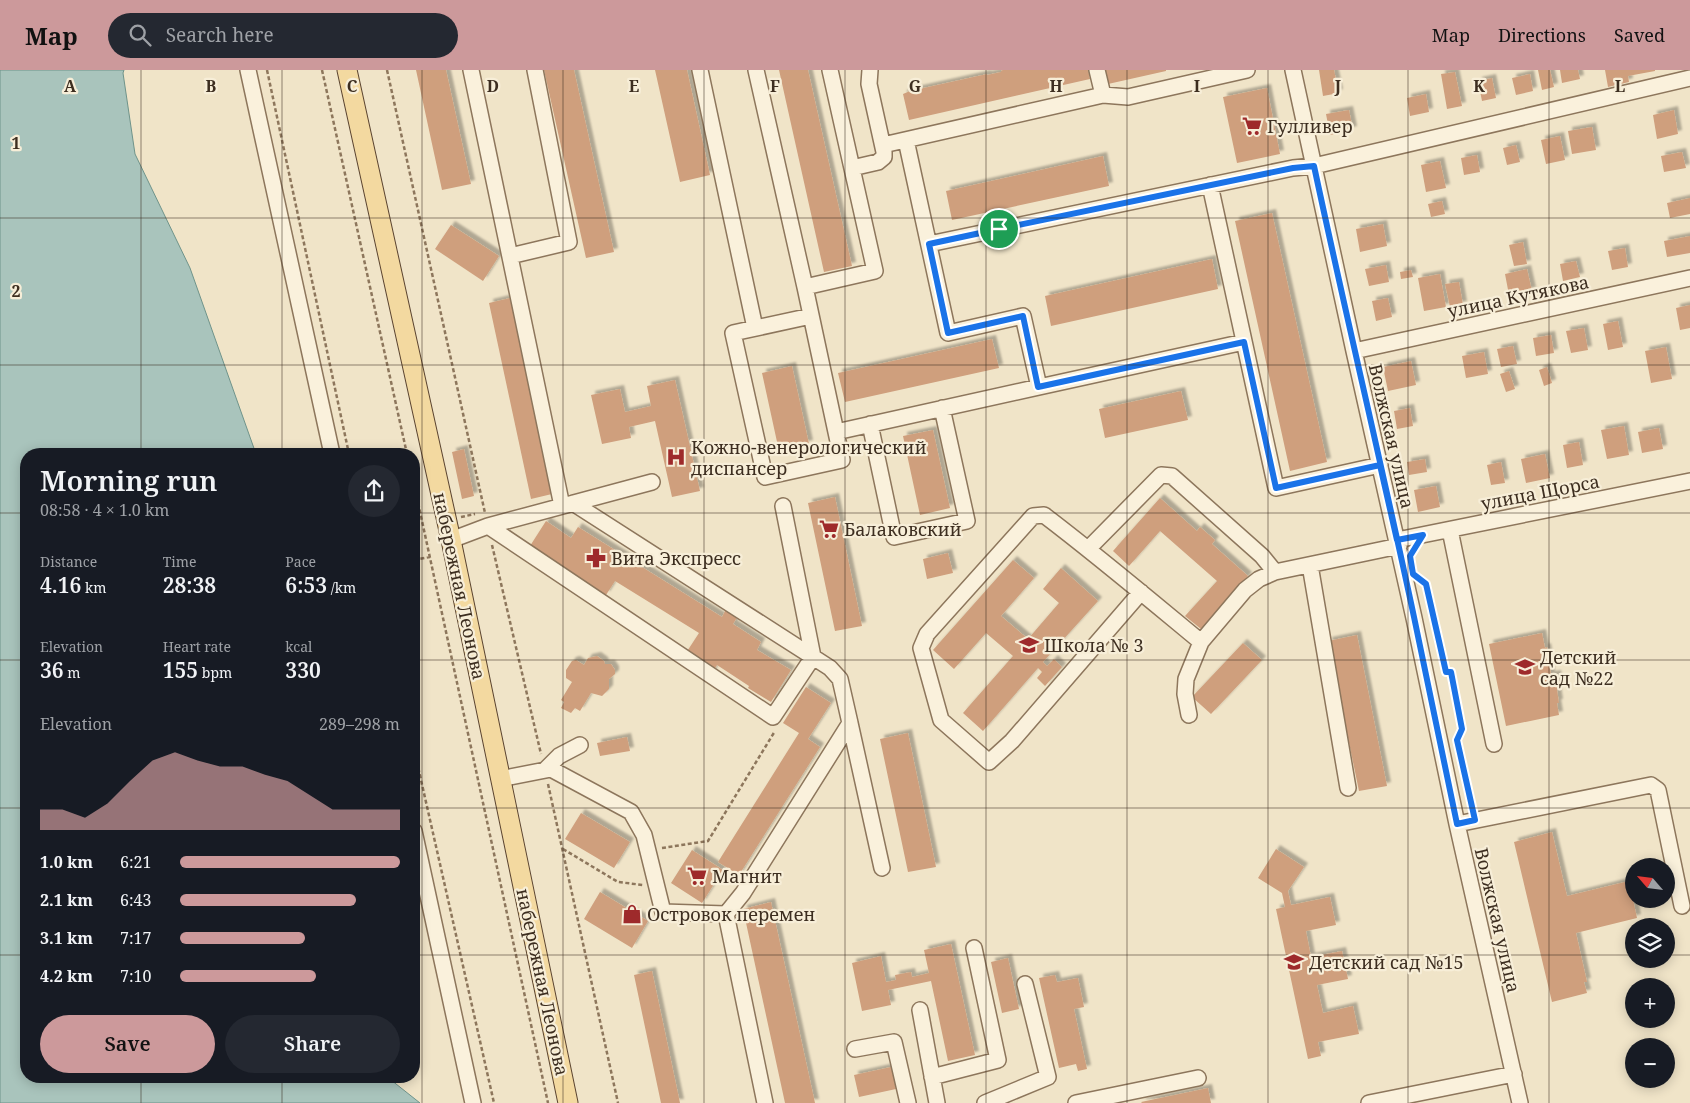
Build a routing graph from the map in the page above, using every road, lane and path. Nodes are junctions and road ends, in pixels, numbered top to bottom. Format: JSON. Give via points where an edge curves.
{"nodes":[{"id":1,"x":248,"y":70,"type":"edge"},
{"id":2,"x":267,"y":70,"type":"edge"},
{"id":3,"x":322,"y":70,"type":"edge"},
{"id":4,"x":347,"y":70,"type":"edge"},
{"id":5,"x":387,"y":70,"type":"edge"},
{"id":6,"x":471,"y":70,"type":"edge"},
{"id":7,"x":535,"y":70,"type":"edge"},
{"id":8,"x":700,"y":70,"type":"edge"},
{"id":9,"x":756,"y":70,"type":"edge"},
{"id":10,"x":830,"y":70,"type":"edge"},
{"id":11,"x":870,"y":70,"type":"edge"},
{"id":12,"x":1097,"y":70,"type":"edge"},
{"id":13,"x":1247,"y":70,"type":"edge"},
{"id":14,"x":1294,"y":70,"type":"edge"},
{"id":15,"x":1690,"y":78,"type":"edge"},
{"id":16,"x":1103,"y":95,"type":"junction"},
{"id":17,"x":906,"y":140,"type":"junction"},
{"id":18,"x":883,"y":145,"type":"junction"},
{"id":19,"x":1314,"y":166,"type":"junction"},
{"id":20,"x":852,"y":168,"type":"junction"},
{"id":21,"x":1210,"y":185,"type":"junction"},
{"id":22,"x":929,"y":244,"type":"junction"},
{"id":23,"x":510,"y":256,"type":"junction"},
{"id":24,"x":1690,"y":278,"type":"edge"},
{"id":25,"x":805,"y":287,"type":"junction"},
{"id":26,"x":811,"y":316,"type":"junction"},
{"id":27,"x":755,"y":328,"type":"junction"},
{"id":28,"x":1244,"y":342,"type":"junction"},
{"id":29,"x":1354,"y":351,"type":"junction"},
{"id":30,"x":1038,"y":387,"type":"junction"},
{"id":31,"x":942,"y":408,"type":"junction"},
{"id":32,"x":870,"y":424,"type":"junction"},
{"id":33,"x":836,"y":432,"type":"junction"},
{"id":34,"x":331,"y":448,"type":"edge"},
{"id":35,"x":348,"y":448,"type":"edge"},
{"id":36,"x":406,"y":448,"type":"edge"},
{"id":37,"x":1380,"y":465,"type":"junction"},
{"id":38,"x":1690,"y":481,"type":"edge"},
{"id":39,"x":652,"y":482,"type":"dead end"},
{"id":40,"x":568,"y":505,"type":"junction"},
{"id":41,"x":783,"y":506,"type":"dead end"},
{"id":42,"x":420,"y":511,"type":"edge"},
{"id":43,"x":488,"y":526,"type":"junction"},
{"id":44,"x":1450,"y":530,"type":"junction"},
{"id":45,"x":451,"y":540,"type":"junction"},
{"id":46,"x":1398,"y":543,"type":"junction"},
{"id":47,"x":1088,"y":549,"type":"junction"},
{"id":48,"x":430,"y":557,"type":"junction"},
{"id":49,"x":420,"y":559,"type":"edge"},
{"id":50,"x":1310,"y":565,"type":"junction"},
{"id":51,"x":1275,"y":572,"type":"junction"},
{"id":52,"x":1419,"y":579,"type":"dead end"},
{"id":53,"x":1141,"y":592,"type":"junction"},
{"id":54,"x":1201,"y":642,"type":"junction"},
{"id":55,"x":813,"y":657,"type":"junction"},
{"id":56,"x":1189,"y":715,"type":"dead end"},
{"id":57,"x":773,"y":717,"type":"junction"},
{"id":58,"x":850,"y":723,"type":"junction"},
{"id":59,"x":1494,"y":744,"type":"dead end"},
{"id":60,"x":580,"y":745,"type":"dead end"},
{"id":61,"x":545,"y":770,"type":"junction"},
{"id":62,"x":420,"y":776,"type":"edge"},
{"id":63,"x":500,"y":778,"type":"junction"},
{"id":64,"x":1348,"y":788,"type":"dead end"},
{"id":65,"x":1475,"y":820,"type":"junction"},
{"id":66,"x":1457,"y":824,"type":"junction"},
{"id":67,"x":562,"y":848,"type":"junction"},
{"id":68,"x":648,"y":850,"type":"junction"},
{"id":69,"x":420,"y":859,"type":"edge"},
{"id":70,"x":882,"y":868,"type":"dead end"},
{"id":71,"x":657,"y":886,"type":"junction"},
{"id":72,"x":1682,"y":906,"type":"dead end"},
{"id":73,"x":726,"y":914,"type":"junction"},
{"id":74,"x":974,"y":948,"type":"dead end"},
{"id":75,"x":1025,"y":984,"type":"dead end"},
{"id":76,"x":920,"y":1010,"type":"dead end"},
{"id":77,"x":855,"y":1049,"type":"dead end"},
{"id":78,"x":1514,"y":1074,"type":"junction"},
{"id":79,"x":932,"y":1077,"type":"junction"},
{"id":80,"x":1198,"y":1078,"type":"dead end"},
{"id":81,"x":473,"y":1103,"type":"edge"},
{"id":82,"x":494,"y":1103,"type":"edge"},
{"id":83,"x":548,"y":1103,"type":"edge"},
{"id":84,"x":568,"y":1103,"type":"edge"},
{"id":85,"x":618,"y":1103,"type":"edge"},
{"id":86,"x":765,"y":1103,"type":"edge"},
{"id":87,"x":908,"y":1103,"type":"edge"},
{"id":88,"x":937,"y":1103,"type":"edge"},
{"id":89,"x":985,"y":1103,"type":"edge"},
{"id":90,"x":1076,"y":1103,"type":"edge"},
{"id":91,"x":1369,"y":1103,"type":"edge"},
{"id":92,"x":1520,"y":1103,"type":"edge"}],
"edges":[{"from":1,"to":34,"type":"street"},
{"from":2,"to":35,"type":"path"},
{"from":3,"to":36,"type":"path"},
{"from":4,"to":45,"type":"main road","name":"набережная Леонова"},
{"from":5,"to":43,"type":"path"},
{"from":6,"to":23,"type":"street"},
{"from":7,"to":23,"type":"street","via":[[570,242]]},
{"from":8,"to":27,"type":"street"},
{"from":9,"to":25,"type":"street"},
{"from":10,"to":20,"type":"street"},
{"from":11,"to":18,"type":"street","via":[[869,84]]},
{"from":12,"to":16,"type":"street"},
{"from":13,"to":16,"type":"street","via":[[1128,97]]},
{"from":14,"to":19,"type":"street","name":"Волжская улица"},
{"from":15,"to":19,"type":"street"},
{"from":16,"to":17,"type":"street"},
{"from":17,"to":18,"type":"street"},
{"from":17,"to":22,"type":"street"},
{"from":18,"to":20,"type":"street","via":[[884,157],[881,160]]},
{"from":19,"to":21,"type":"street"},
{"from":19,"to":29,"type":"street","name":"Волжская улица"},
{"from":20,"to":25,"type":"street","via":[[875,271]]},
{"from":21,"to":22,"type":"street"},
{"from":21,"to":28,"type":"street"},
{"from":22,"to":30,"type":"street","via":[[948,333],[1023,316]]},
{"from":23,"to":40,"type":"street"},
{"from":24,"to":29,"type":"street","name":"улица Кутякова"},
{"from":25,"to":26,"type":"street"},
{"from":26,"to":27,"type":"street"},
{"from":26,"to":33,"type":"street"},
{"from":27,"to":33,"type":"street","via":[[733,332],[765,477],[842,460]]},
{"from":28,"to":30,"type":"street"},
{"from":28,"to":37,"type":"street","via":[[1276,488]]},
{"from":29,"to":37,"type":"street","name":"Волжская улица"},
{"from":30,"to":31,"type":"street"},
{"from":31,"to":32,"type":"street"},
{"from":31,"to":32,"type":"street","via":[[967,521],[894,537]]},
{"from":32,"to":33,"type":"street"},
{"from":37,"to":46,"type":"street","name":"Волжская улица"},
{"from":38,"to":44,"type":"street","name":"улица Щорса"},
{"from":39,"to":40,"type":"street"},
{"from":40,"to":43,"type":"street"},
{"from":40,"to":55,"type":"street"},
{"from":41,"to":55,"type":"street"},
{"from":42,"to":48,"type":"path"},
{"from":43,"to":45,"type":"street"},
{"from":43,"to":57,"type":"street"},
{"from":43,"to":61,"type":"path"},
{"from":44,"to":46,"type":"street","name":"улица Щорса"},
{"from":44,"to":59,"type":"street"},
{"from":45,"to":63,"type":"main road","name":"набережная Леонова"},
{"from":46,"to":50,"type":"street","name":"улица Щорса"},
{"from":46,"to":66,"type":"street","name":"Волжская улица"},
{"from":47,"to":51,"type":"street","via":[[1161,475],[1172,476],[1262,556]]},
{"from":47,"to":53,"type":"street"},
{"from":47,"to":53,"type":"street","via":[[1044,515],[1033,516],[927,634],[921,648],[941,720],[989,762],[1012,741]]},
{"from":48,"to":49,"type":"path"},
{"from":48,"to":83,"type":"path"},
{"from":50,"to":51,"type":"street","name":"улица Щорса"},
{"from":50,"to":64,"type":"street"},
{"from":51,"to":54,"type":"street","name":"улица Щорса","via":[[1245,590]]},
{"from":52,"to":65,"type":"path","via":[[1426,584],[1446,672],[1451,672],[1462,729],[1457,740]]},
{"from":53,"to":54,"type":"street"},
{"from":54,"to":56,"type":"street","name":"улица Щорса","via":[[1186,679]]},
{"from":55,"to":57,"type":"street"},
{"from":55,"to":58,"type":"street","via":[[840,679]]},
{"from":57,"to":68,"type":"path","via":[[775,731],[708,841]]},
{"from":58,"to":70,"type":"street"},
{"from":58,"to":73,"type":"street","via":[[743,893]]},
{"from":60,"to":61,"type":"street","via":[[560,756]]},
{"from":61,"to":63,"type":"street"},
{"from":61,"to":67,"type":"path"},
{"from":61,"to":68,"type":"street","via":[[551,769],[631,812]]},
{"from":62,"to":82,"type":"path"},
{"from":63,"to":84,"type":"main road","name":"набережная Леонова"},
{"from":65,"to":66,"type":"street"},
{"from":65,"to":72,"type":"street","via":[[1651,785],[1658,790]]},
{"from":66,"to":78,"type":"street","name":"Волжская улица"},
{"from":67,"to":71,"type":"path","via":[[618,882]]},
{"from":67,"to":85,"type":"path"},
{"from":68,"to":71,"type":"street"},
{"from":69,"to":81,"type":"street"},
{"from":71,"to":73,"type":"street","via":[[663,912]]},
{"from":73,"to":86,"type":"street"},
{"from":74,"to":79,"type":"street","via":[[998,1060]]},
{"from":75,"to":89,"type":"street","via":[[1048,1077]]},
{"from":76,"to":79,"type":"street"},
{"from":77,"to":87,"type":"street","via":[[894,1042]]},
{"from":78,"to":91,"type":"street"},
{"from":78,"to":92,"type":"street","name":"Волжская улица"},
{"from":79,"to":88,"type":"street"},
{"from":80,"to":90,"type":"street"}]}
